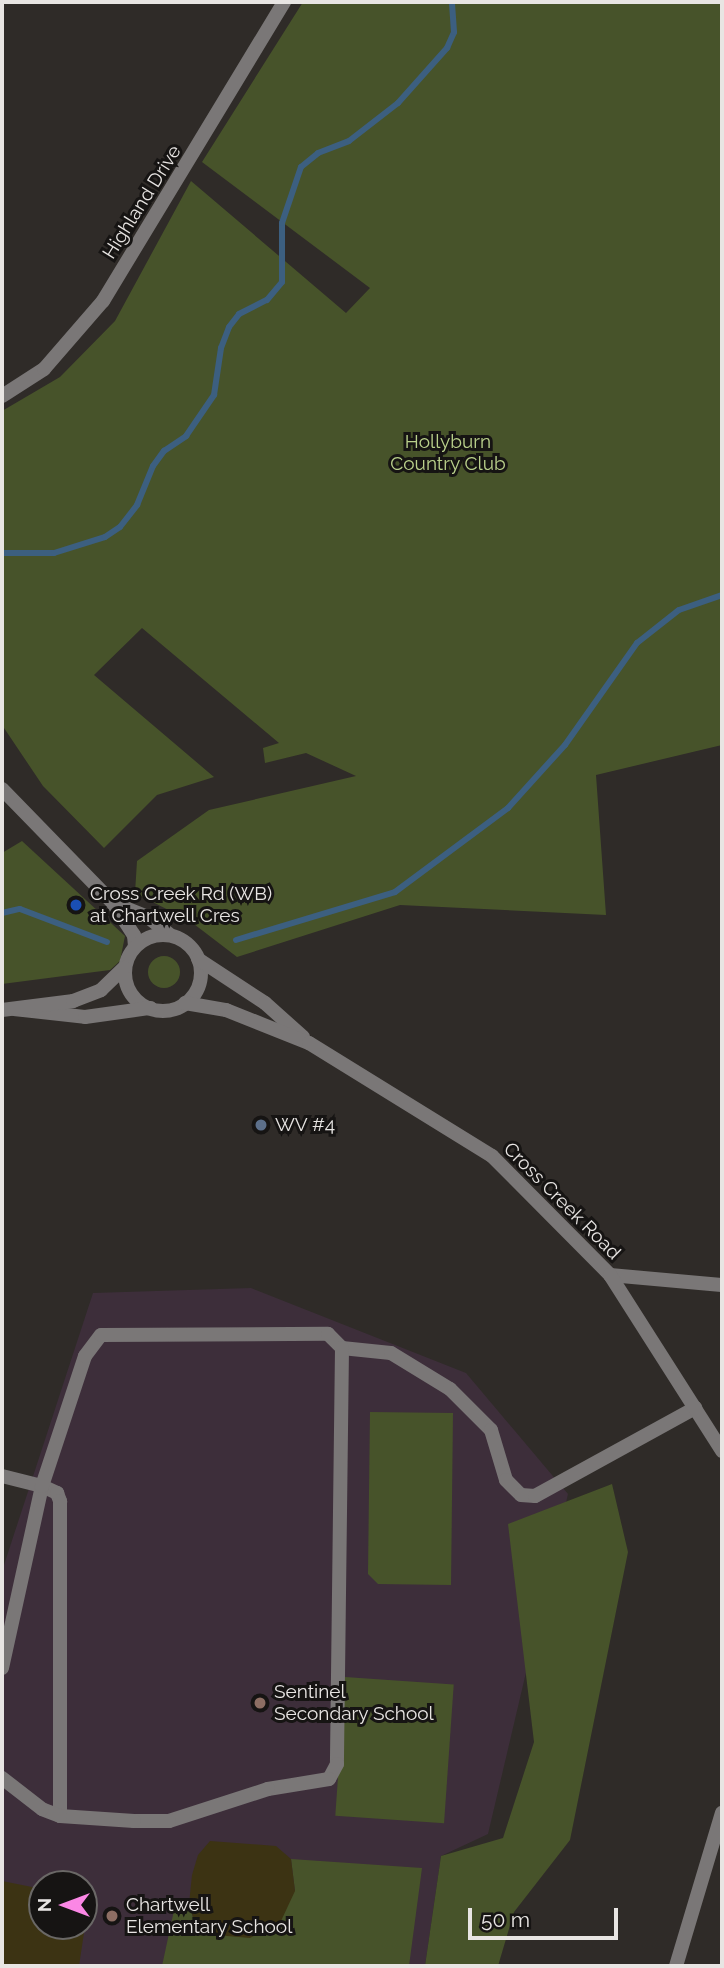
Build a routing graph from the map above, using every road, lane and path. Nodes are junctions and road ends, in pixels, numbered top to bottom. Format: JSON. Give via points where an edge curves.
{"nodes":[{"id":1,"x":284,"y":2,"type":"edge"},
{"id":2,"x":2,"y":396,"type":"edge"},
{"id":3,"x":2,"y":789,"type":"edge"},
{"id":4,"x":113,"y":903,"type":"junction"},
{"id":5,"x":170,"y":935,"type":"junction"},
{"id":6,"x":135,"y":946,"type":"junction"},
{"id":7,"x":198,"y":959,"type":"junction"},
{"id":8,"x":124,"y":968,"type":"junction"},
{"id":9,"x":185,"y":1003,"type":"junction"},
{"id":10,"x":150,"y":1008,"type":"junction"},
{"id":11,"x":8,"y":1009,"type":"edge"},
{"id":12,"x":309,"y":1043,"type":"junction"},
{"id":13,"x":610,"y":1275,"type":"junction"},
{"id":14,"x":722,"y":1284,"type":"edge"},
{"id":15,"x":342,"y":1348,"type":"junction"},
{"id":16,"x":695,"y":1408,"type":"junction"},
{"id":17,"x":722,"y":1451,"type":"edge"},
{"id":18,"x":2,"y":1476,"type":"edge"},
{"id":19,"x":42,"y":1486,"type":"junction"},
{"id":20,"x":2,"y":1668,"type":"edge"},
{"id":21,"x":2,"y":1778,"type":"edge"},
{"id":22,"x":722,"y":1813,"type":"edge"},
{"id":23,"x":60,"y":1816,"type":"junction"},
{"id":24,"x":676,"y":1966,"type":"edge"}],
"edges":[{"from":1,"to":2,"type":"street","name":"Highland Drive","via":[[103,301],[44,369]]},
{"from":3,"to":4,"type":"street"},
{"from":4,"to":5,"type":"street","via":[[148,917]]},
{"from":4,"to":6,"type":"street","via":[[134,935]]},
{"from":5,"to":6,"type":"street","via":[[145,939]]},
{"from":5,"to":7,"type":"street","via":[[191,948]]},
{"from":6,"to":8,"type":"street"},
{"from":7,"to":9,"type":"street","via":[[199,983]]},
{"from":7,"to":12,"type":"street","name":"Cross Creek Road","via":[[265,1003]]},
{"from":8,"to":10,"type":"street","via":[[131,993]]},
{"from":8,"to":11,"type":"street","via":[[101,990],[73,1001]]},
{"from":9,"to":10,"type":"street","via":[[174,1009]]},
{"from":9,"to":12,"type":"street","name":"Cross Creek Road","via":[[226,1010]]},
{"from":10,"to":11,"type":"street","via":[[85,1017]]},
{"from":12,"to":13,"type":"street","name":"Cross Creek Road","via":[[492,1156]]},
{"from":13,"to":14,"type":"street"},
{"from":13,"to":16,"type":"street","name":"Cross Creek Road"},
{"from":15,"to":16,"type":"street","via":[[391,1353],[450,1389],[491,1430],[499,1465],[521,1495],[535,1496]]},
{"from":15,"to":19,"type":"street","via":[[328,1334],[101,1335],[85,1356]]},
{"from":15,"to":23,"type":"street","via":[[337,1764],[330,1779],[268,1789],[169,1821]]},
{"from":16,"to":17,"type":"street","name":"Cross Creek Road"},
{"from":18,"to":19,"type":"street"},
{"from":19,"to":20,"type":"street"},
{"from":19,"to":23,"type":"street","via":[[57,1493],[60,1501]]},
{"from":21,"to":23,"type":"street","via":[[42,1809]]},
{"from":22,"to":24,"type":"street"}]}
